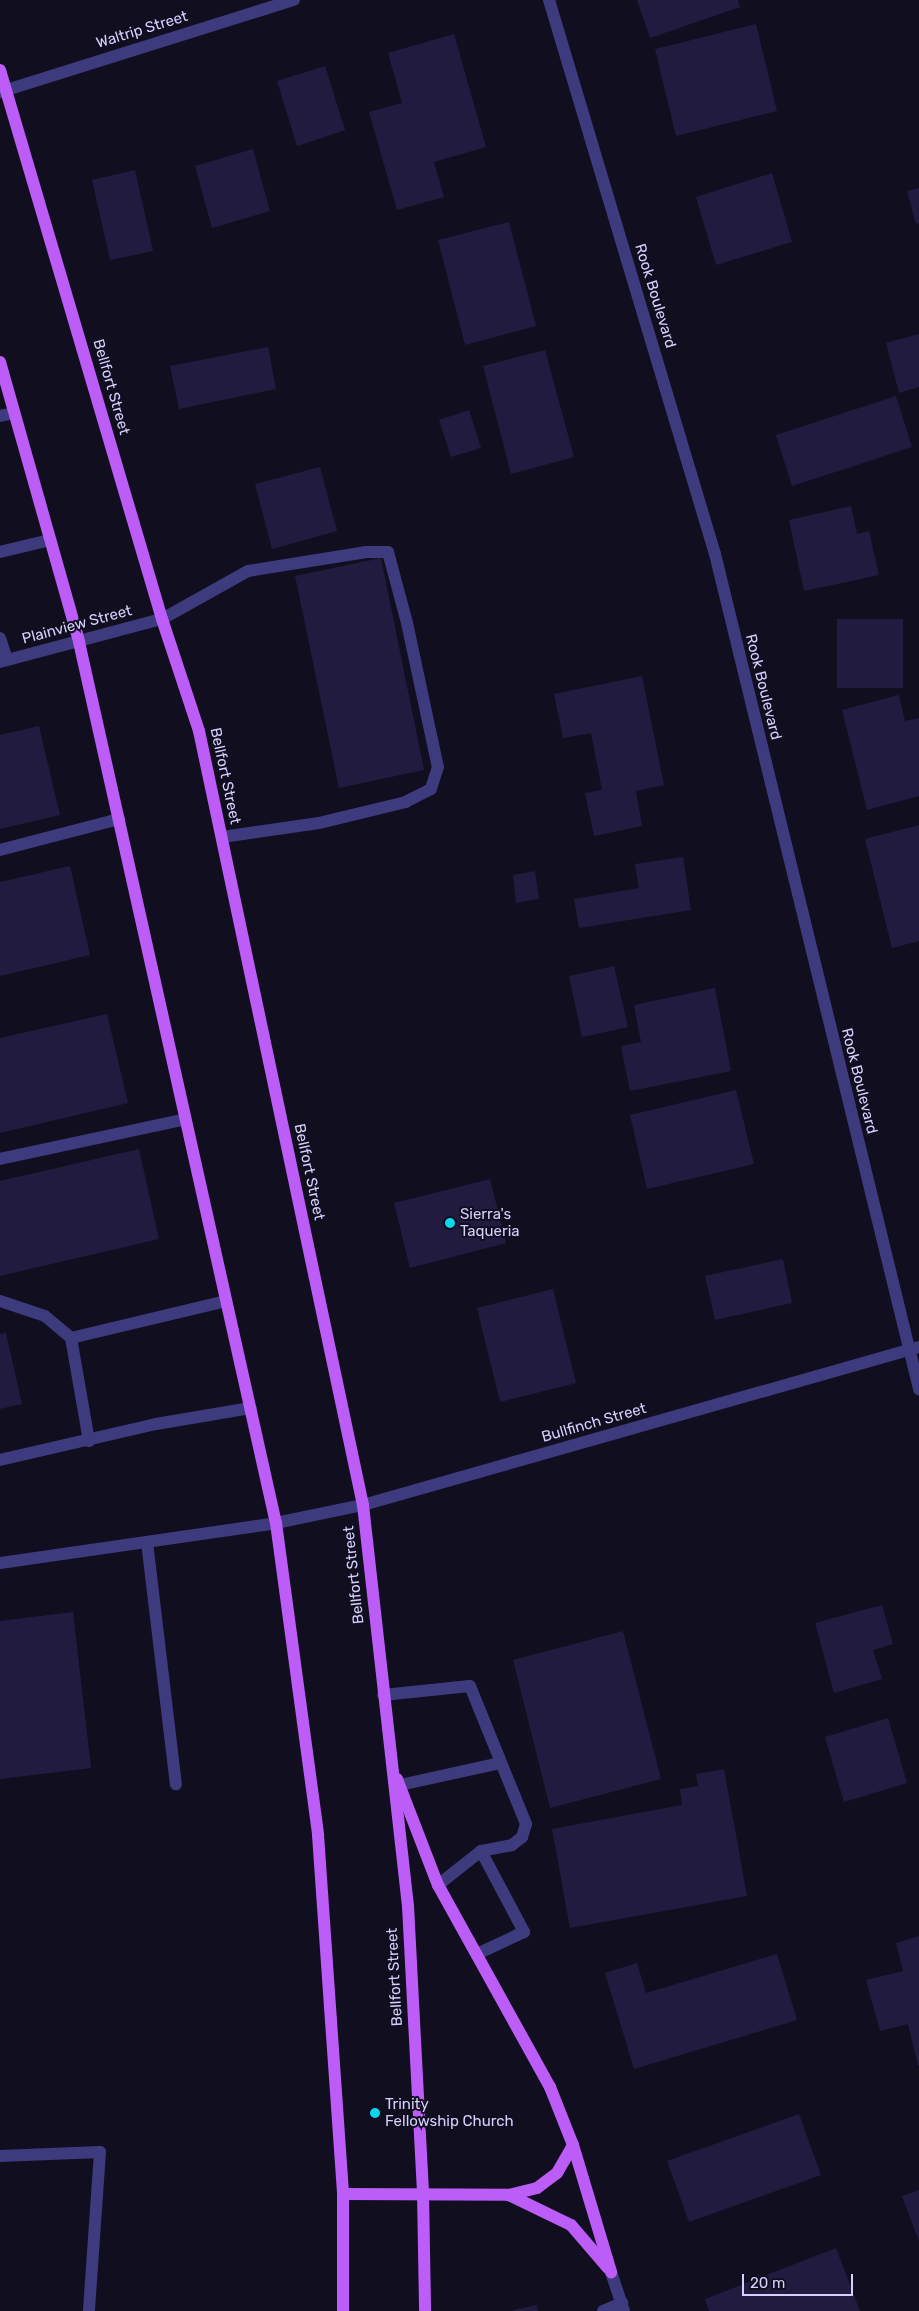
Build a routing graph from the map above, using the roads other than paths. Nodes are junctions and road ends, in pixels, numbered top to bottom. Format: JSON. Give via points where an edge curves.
{"nodes":[{"id":1,"x":294,"y":0,"type":"edge"},
{"id":2,"x":549,"y":0,"type":"edge"},
{"id":3,"x":0,"y":70,"type":"edge"},
{"id":4,"x":4,"y":91,"type":"edge"},
{"id":5,"x":0,"y":362,"type":"edge"},
{"id":6,"x":14,"y":413,"type":"junction"},
{"id":7,"x":0,"y":416,"type":"edge"},
{"id":8,"x":50,"y":540,"type":"junction"},
{"id":9,"x":0,"y":552,"type":"edge"},
{"id":10,"x":162,"y":619,"type":"junction"},
{"id":11,"x":0,"y":638,"type":"edge"},
{"id":12,"x":79,"y":642,"type":"junction"},
{"id":13,"x":3,"y":661,"type":"edge"},
{"id":14,"x":119,"y":819,"type":"junction"},
{"id":15,"x":222,"y":836,"type":"junction"},
{"id":16,"x":0,"y":850,"type":"edge"},
{"id":17,"x":186,"y":1118,"type":"junction"},
{"id":18,"x":0,"y":1159,"type":"edge"},
{"id":19,"x":0,"y":1301,"type":"edge"},
{"id":20,"x":226,"y":1301,"type":"junction"},
{"id":21,"x":71,"y":1338,"type":"junction"},
{"id":22,"x":913,"y":1349,"type":"edge"},
{"id":23,"x":919,"y":1389,"type":"edge"},
{"id":24,"x":251,"y":1408,"type":"junction"},
{"id":25,"x":89,"y":1441,"type":"junction"},
{"id":26,"x":0,"y":1460,"type":"edge"},
{"id":27,"x":364,"y":1505,"type":"junction"},
{"id":28,"x":276,"y":1523,"type":"junction"},
{"id":29,"x":147,"y":1542,"type":"junction"},
{"id":30,"x":0,"y":1562,"type":"edge"},
{"id":31,"x":383,"y":1695,"type":"junction"},
{"id":32,"x":500,"y":1763,"type":"junction"},
{"id":33,"x":391,"y":1768,"type":"junction"},
{"id":34,"x":176,"y":1784,"type":"dead end"},
{"id":35,"x":400,"y":1785,"type":"junction"},
{"id":36,"x":482,"y":1851,"type":"junction"},
{"id":37,"x":438,"y":1885,"type":"junction"},
{"id":38,"x":477,"y":1954,"type":"junction"},
{"id":39,"x":573,"y":2145,"type":"junction"},
{"id":40,"x":0,"y":2156,"type":"edge"},
{"id":41,"x":423,"y":2192,"type":"junction"},
{"id":42,"x":343,"y":2194,"type":"junction"},
{"id":43,"x":509,"y":2195,"type":"junction"},
{"id":44,"x":611,"y":2272,"type":"junction"},
{"id":45,"x":623,"y":2307,"type":"edge"},
{"id":46,"x":89,"y":2311,"type":"edge"},
{"id":47,"x":343,"y":2311,"type":"edge"},
{"id":48,"x":425,"y":2311,"type":"edge"},
{"id":49,"x":603,"y":2311,"type":"edge"}],
"edges":[{"from":1,"to":4,"type":"street","name":"Waltrip Street"},
{"from":2,"to":22,"type":"street","name":"Rook Boulevard","via":[[714,554]]},
{"from":3,"to":4,"type":"main road","name":"Bellfort Street"},
{"from":4,"to":10,"type":"main road","name":"Bellfort Street"},
{"from":5,"to":6,"type":"main road"},
{"from":6,"to":7,"type":"street"},
{"from":6,"to":8,"type":"main road"},
{"from":8,"to":9,"type":"street"},
{"from":8,"to":12,"type":"main road"},
{"from":10,"to":12,"type":"street","name":"Plainview Street"},
{"from":10,"to":15,"type":"main road","name":"Bellfort Street","via":[[199,731]]},
{"from":10,"to":15,"type":"street","name":"Plainview Street","via":[[248,571],[366,552],[388,552],[438,767],[431,789],[406,802],[319,823]]},
{"from":11,"to":13,"type":"street"},
{"from":12,"to":13,"type":"street","name":"Plainview Street"},
{"from":12,"to":14,"type":"main road"},
{"from":14,"to":16,"type":"street"},
{"from":14,"to":17,"type":"main road"},
{"from":15,"to":27,"type":"main road","name":"Bellfort Street"},
{"from":17,"to":18,"type":"street"},
{"from":17,"to":20,"type":"main road"},
{"from":19,"to":21,"type":"street","via":[[45,1316]]},
{"from":20,"to":21,"type":"street"},
{"from":20,"to":24,"type":"main road"},
{"from":21,"to":25,"type":"street"},
{"from":22,"to":23,"type":"street","name":"Rook Boulevard"},
{"from":22,"to":27,"type":"street","name":"Bullfinch Street"},
{"from":24,"to":25,"type":"street","via":[[156,1424]]},
{"from":24,"to":28,"type":"main road"},
{"from":25,"to":26,"type":"street"},
{"from":27,"to":28,"type":"street","name":"Bullfinch Street"},
{"from":27,"to":31,"type":"main road","name":"Bellfort Street"},
{"from":28,"to":29,"type":"street","name":"Bullfinch Street"},
{"from":28,"to":42,"type":"main road","via":[[318,1835]]},
{"from":29,"to":30,"type":"street","name":"Bullfinch Street"},
{"from":29,"to":34,"type":"street"},
{"from":31,"to":32,"type":"street","via":[[470,1686]]},
{"from":31,"to":33,"type":"main road","name":"Bellfort Street"},
{"from":32,"to":35,"type":"street"},
{"from":32,"to":36,"type":"street","via":[[526,1824],[522,1837],[512,1845]]},
{"from":33,"to":35,"type":"main road"},
{"from":33,"to":41,"type":"main road","name":"Bellfort Street","via":[[408,1906]]},
{"from":35,"to":37,"type":"main road"},
{"from":36,"to":37,"type":"street"},
{"from":36,"to":38,"type":"street","via":[[524,1932]]},
{"from":37,"to":38,"type":"main road"},
{"from":38,"to":39,"type":"main road","via":[[550,2087]]},
{"from":39,"to":43,"type":"main road","via":[[557,2173],[537,2188]]},
{"from":39,"to":44,"type":"main road"},
{"from":40,"to":46,"type":"street","via":[[100,2152]]},
{"from":41,"to":42,"type":"main road"},
{"from":41,"to":43,"type":"main road"},
{"from":41,"to":48,"type":"main road","name":"Bellfort Street"},
{"from":42,"to":47,"type":"main road"},
{"from":43,"to":44,"type":"main road","via":[[571,2225]]},
{"from":44,"to":45,"type":"street"},
{"from":45,"to":49,"type":"street"}]}
